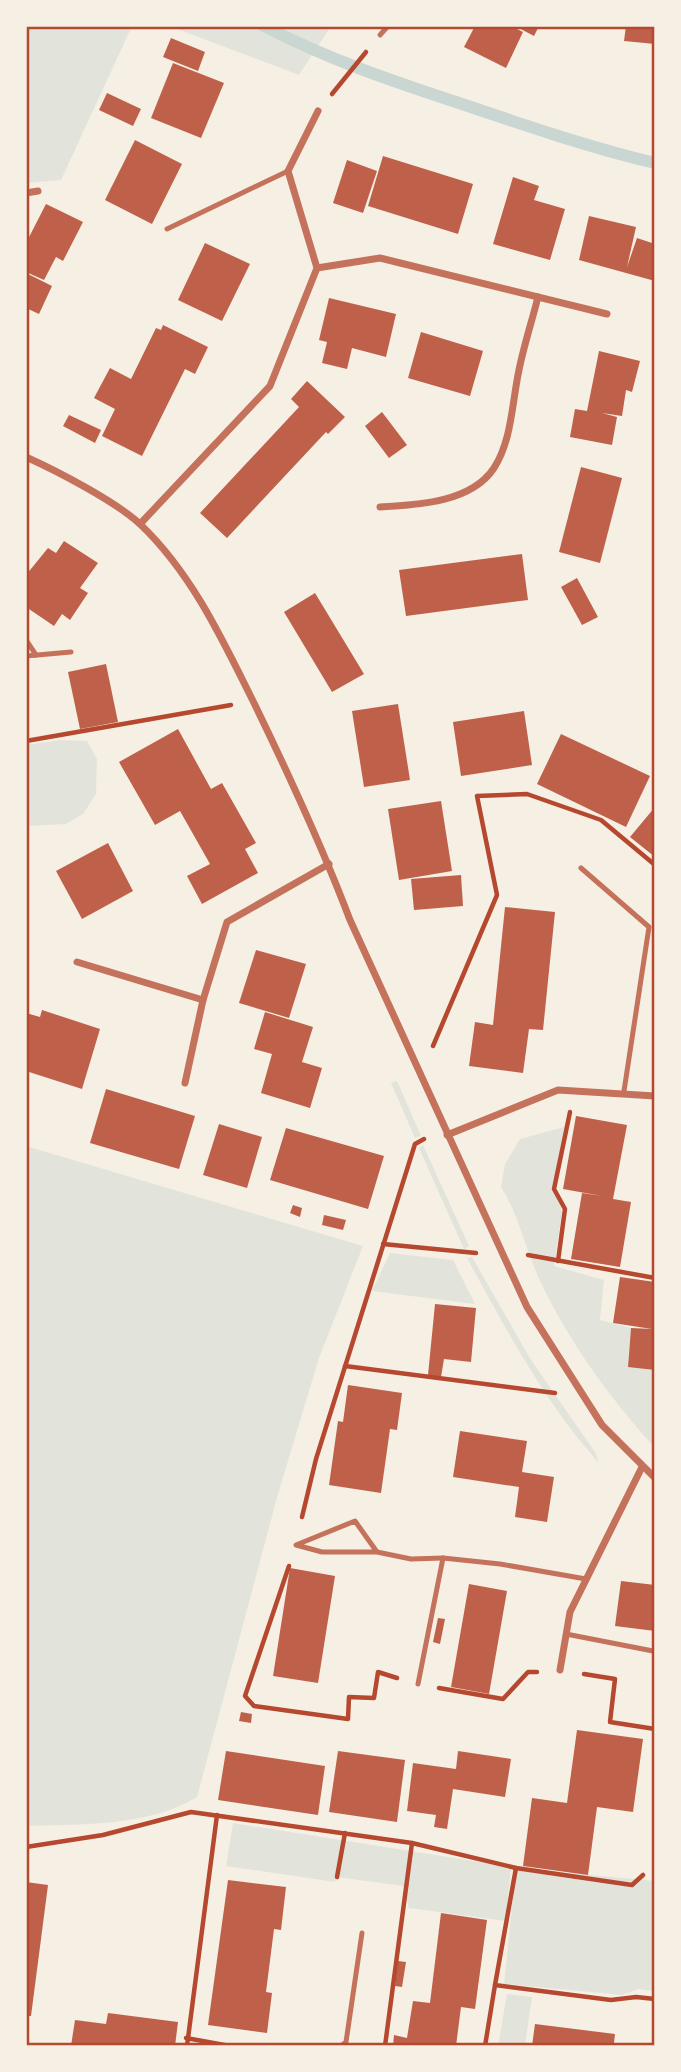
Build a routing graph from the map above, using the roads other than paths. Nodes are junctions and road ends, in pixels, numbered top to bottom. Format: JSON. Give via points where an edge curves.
{"nodes":[{"id":1,"x":388,"y":26,"type":"edge"},
{"id":2,"x":380,"y":35,"type":"road end"},
{"id":3,"x":318,"y":111,"type":"road end"},
{"id":4,"x":288,"y":171,"type":"junction"},
{"id":5,"x":38,"y":191,"type":"dead end"},
{"id":6,"x":26,"y":193,"type":"edge"},
{"id":7,"x":167,"y":229,"type":"dead end"},
{"id":8,"x":317,"y":268,"type":"junction"},
{"id":9,"x":538,"y":297,"type":"junction"},
{"id":10,"x":607,"y":314,"type":"dead end"},
{"id":11,"x":26,"y":457,"type":"edge"},
{"id":12,"x":380,"y":508,"type":"dead end"},
{"id":13,"x":140,"y":524,"type":"junction"},
{"id":14,"x":26,"y":640,"type":"edge"},
{"id":15,"x":71,"y":652,"type":"dead end"},
{"id":16,"x":36,"y":655,"type":"junction"},
{"id":17,"x":26,"y":656,"type":"edge"},
{"id":18,"x":328,"y":864,"type":"junction"},
{"id":19,"x":581,"y":868,"type":"dead end"},
{"id":20,"x":78,"y":962,"type":"dead end"},
{"id":21,"x":203,"y":1000,"type":"junction"},
{"id":22,"x":185,"y":1083,"type":"dead end"},
{"id":23,"x":624,"y":1091,"type":"junction"},
{"id":24,"x":655,"y":1096,"type":"edge"},
{"id":25,"x":447,"y":1135,"type":"junction"},
{"id":26,"x":642,"y":1467,"type":"junction"},
{"id":27,"x":655,"y":1478,"type":"edge"},
{"id":28,"x":377,"y":1552,"type":"junction"},
{"id":29,"x":443,"y":1558,"type":"junction"},
{"id":30,"x":586,"y":1579,"type":"junction"},
{"id":31,"x":566,"y":1634,"type":"junction"},
{"id":32,"x":653,"y":1651,"type":"dead end"},
{"id":33,"x":560,"y":1670,"type":"dead end"},
{"id":34,"x":418,"y":1684,"type":"dead end"},
{"id":35,"x":362,"y":1933,"type":"dead end"},
{"id":36,"x":341,"y":2046,"type":"edge"}],
"edges":[{"from":1,"to":2,"type":"lane"},
{"from":3,"to":4,"type":"street"},
{"from":4,"to":7,"type":"lane"},
{"from":4,"to":8,"type":"street"},
{"from":5,"to":6,"type":"street"},
{"from":8,"to":9,"type":"street","via":[[380,258]]},
{"from":8,"to":13,"type":"street","via":[[270,386]]},
{"from":9,"to":10,"type":"street"},
{"from":9,"to":12,"type":"street","via":[[513,415],[494,468],[465,491],[443,499]]},
{"from":11,"to":13,"type":"street","via":[[59,472]]},
{"from":13,"to":18,"type":"street","via":[[182,574],[219,630]]},
{"from":14,"to":16,"type":"lane"},
{"from":15,"to":16,"type":"lane"},
{"from":16,"to":17,"type":"lane"},
{"from":18,"to":21,"type":"street","via":[[227,922]]},
{"from":18,"to":25,"type":"street"},
{"from":19,"to":23,"type":"lane","via":[[649,927]]},
{"from":20,"to":21,"type":"street"},
{"from":21,"to":22,"type":"street"},
{"from":23,"to":24,"type":"street"},
{"from":23,"to":25,"type":"street","via":[[558,1090]]},
{"from":25,"to":26,"type":"street","via":[[527,1307],[602,1425]]},
{"from":26,"to":27,"type":"street"},
{"from":26,"to":30,"type":"street"},
{"from":28,"to":28,"type":"lane","via":[[355,1521],[296,1545],[322,1552]]},
{"from":28,"to":29,"type":"lane","via":[[411,1559]]},
{"from":29,"to":30,"type":"lane"},
{"from":29,"to":34,"type":"lane"},
{"from":30,"to":31,"type":"street","via":[[570,1612]]},
{"from":31,"to":32,"type":"lane"},
{"from":31,"to":33,"type":"street"},
{"from":35,"to":36,"type":"lane","via":[[346,2042]]}]}
